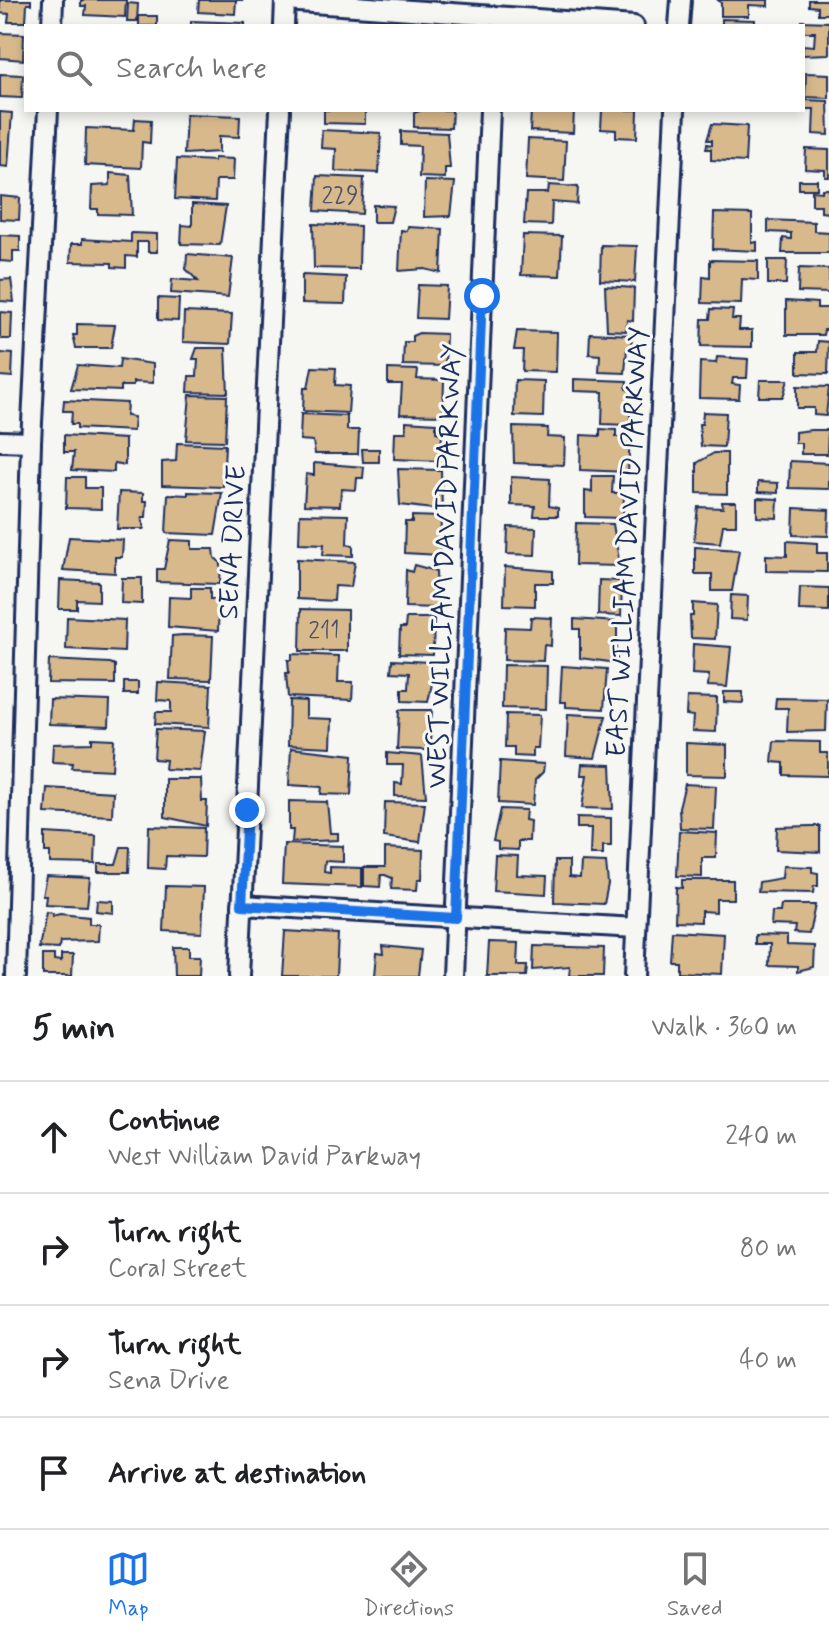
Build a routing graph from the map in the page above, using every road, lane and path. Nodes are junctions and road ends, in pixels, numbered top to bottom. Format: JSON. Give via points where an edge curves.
{"nodes":[{"id":1,"x":53,"y":0,"type":"edge"},
{"id":2,"x":285,"y":0,"type":"edge"},
{"id":3,"x":681,"y":0,"type":"edge"},
{"id":4,"x":494,"y":14,"type":"edge"},
{"id":5,"x":52,"y":24,"type":"edge"},
{"id":6,"x":284,"y":24,"type":"edge"},
{"id":7,"x":611,"y":24,"type":"edge"},
{"id":8,"x":679,"y":24,"type":"edge"},
{"id":9,"x":48,"y":112,"type":"edge"},
{"id":10,"x":280,"y":112,"type":"edge"},
{"id":11,"x":490,"y":112,"type":"edge"},
{"id":12,"x":675,"y":112,"type":"edge"},
{"id":13,"x":0,"y":441,"type":"edge"},
{"id":14,"x":31,"y":442,"type":"junction"},
{"id":15,"x":242,"y":905,"type":"junction"},
{"id":16,"x":456,"y":918,"type":"junction"},
{"id":17,"x":636,"y":928,"type":"junction"},
{"id":18,"x":16,"y":976,"type":"edge"},
{"id":19,"x":239,"y":976,"type":"edge"},
{"id":20,"x":453,"y":976,"type":"edge"},
{"id":21,"x":634,"y":976,"type":"edge"}],
"edges":[{"from":1,"to":5,"type":"street"},
{"from":2,"to":4,"type":"street"},
{"from":2,"to":6,"type":"street"},
{"from":3,"to":8,"type":"street"},
{"from":4,"to":7,"type":"street"},
{"from":9,"to":14,"type":"street"},
{"from":10,"to":15,"type":"street","name":"SENA DRIVE"},
{"from":11,"to":16,"type":"street","name":"WEST WILLIAM DAVID PARKWAY"},
{"from":12,"to":17,"type":"street","name":"EAST WILLIAM DAVID PARKWAY"},
{"from":13,"to":14,"type":"street"},
{"from":14,"to":18,"type":"street"},
{"from":15,"to":16,"type":"street"},
{"from":15,"to":19,"type":"street","name":"SENA DRIVE"},
{"from":16,"to":17,"type":"street"},
{"from":16,"to":20,"type":"street","name":"WEST WILLIAM DAVID PARKWAY"},
{"from":17,"to":21,"type":"street","name":"EAST WILLIAM DAVID PARKWAY"}]}
